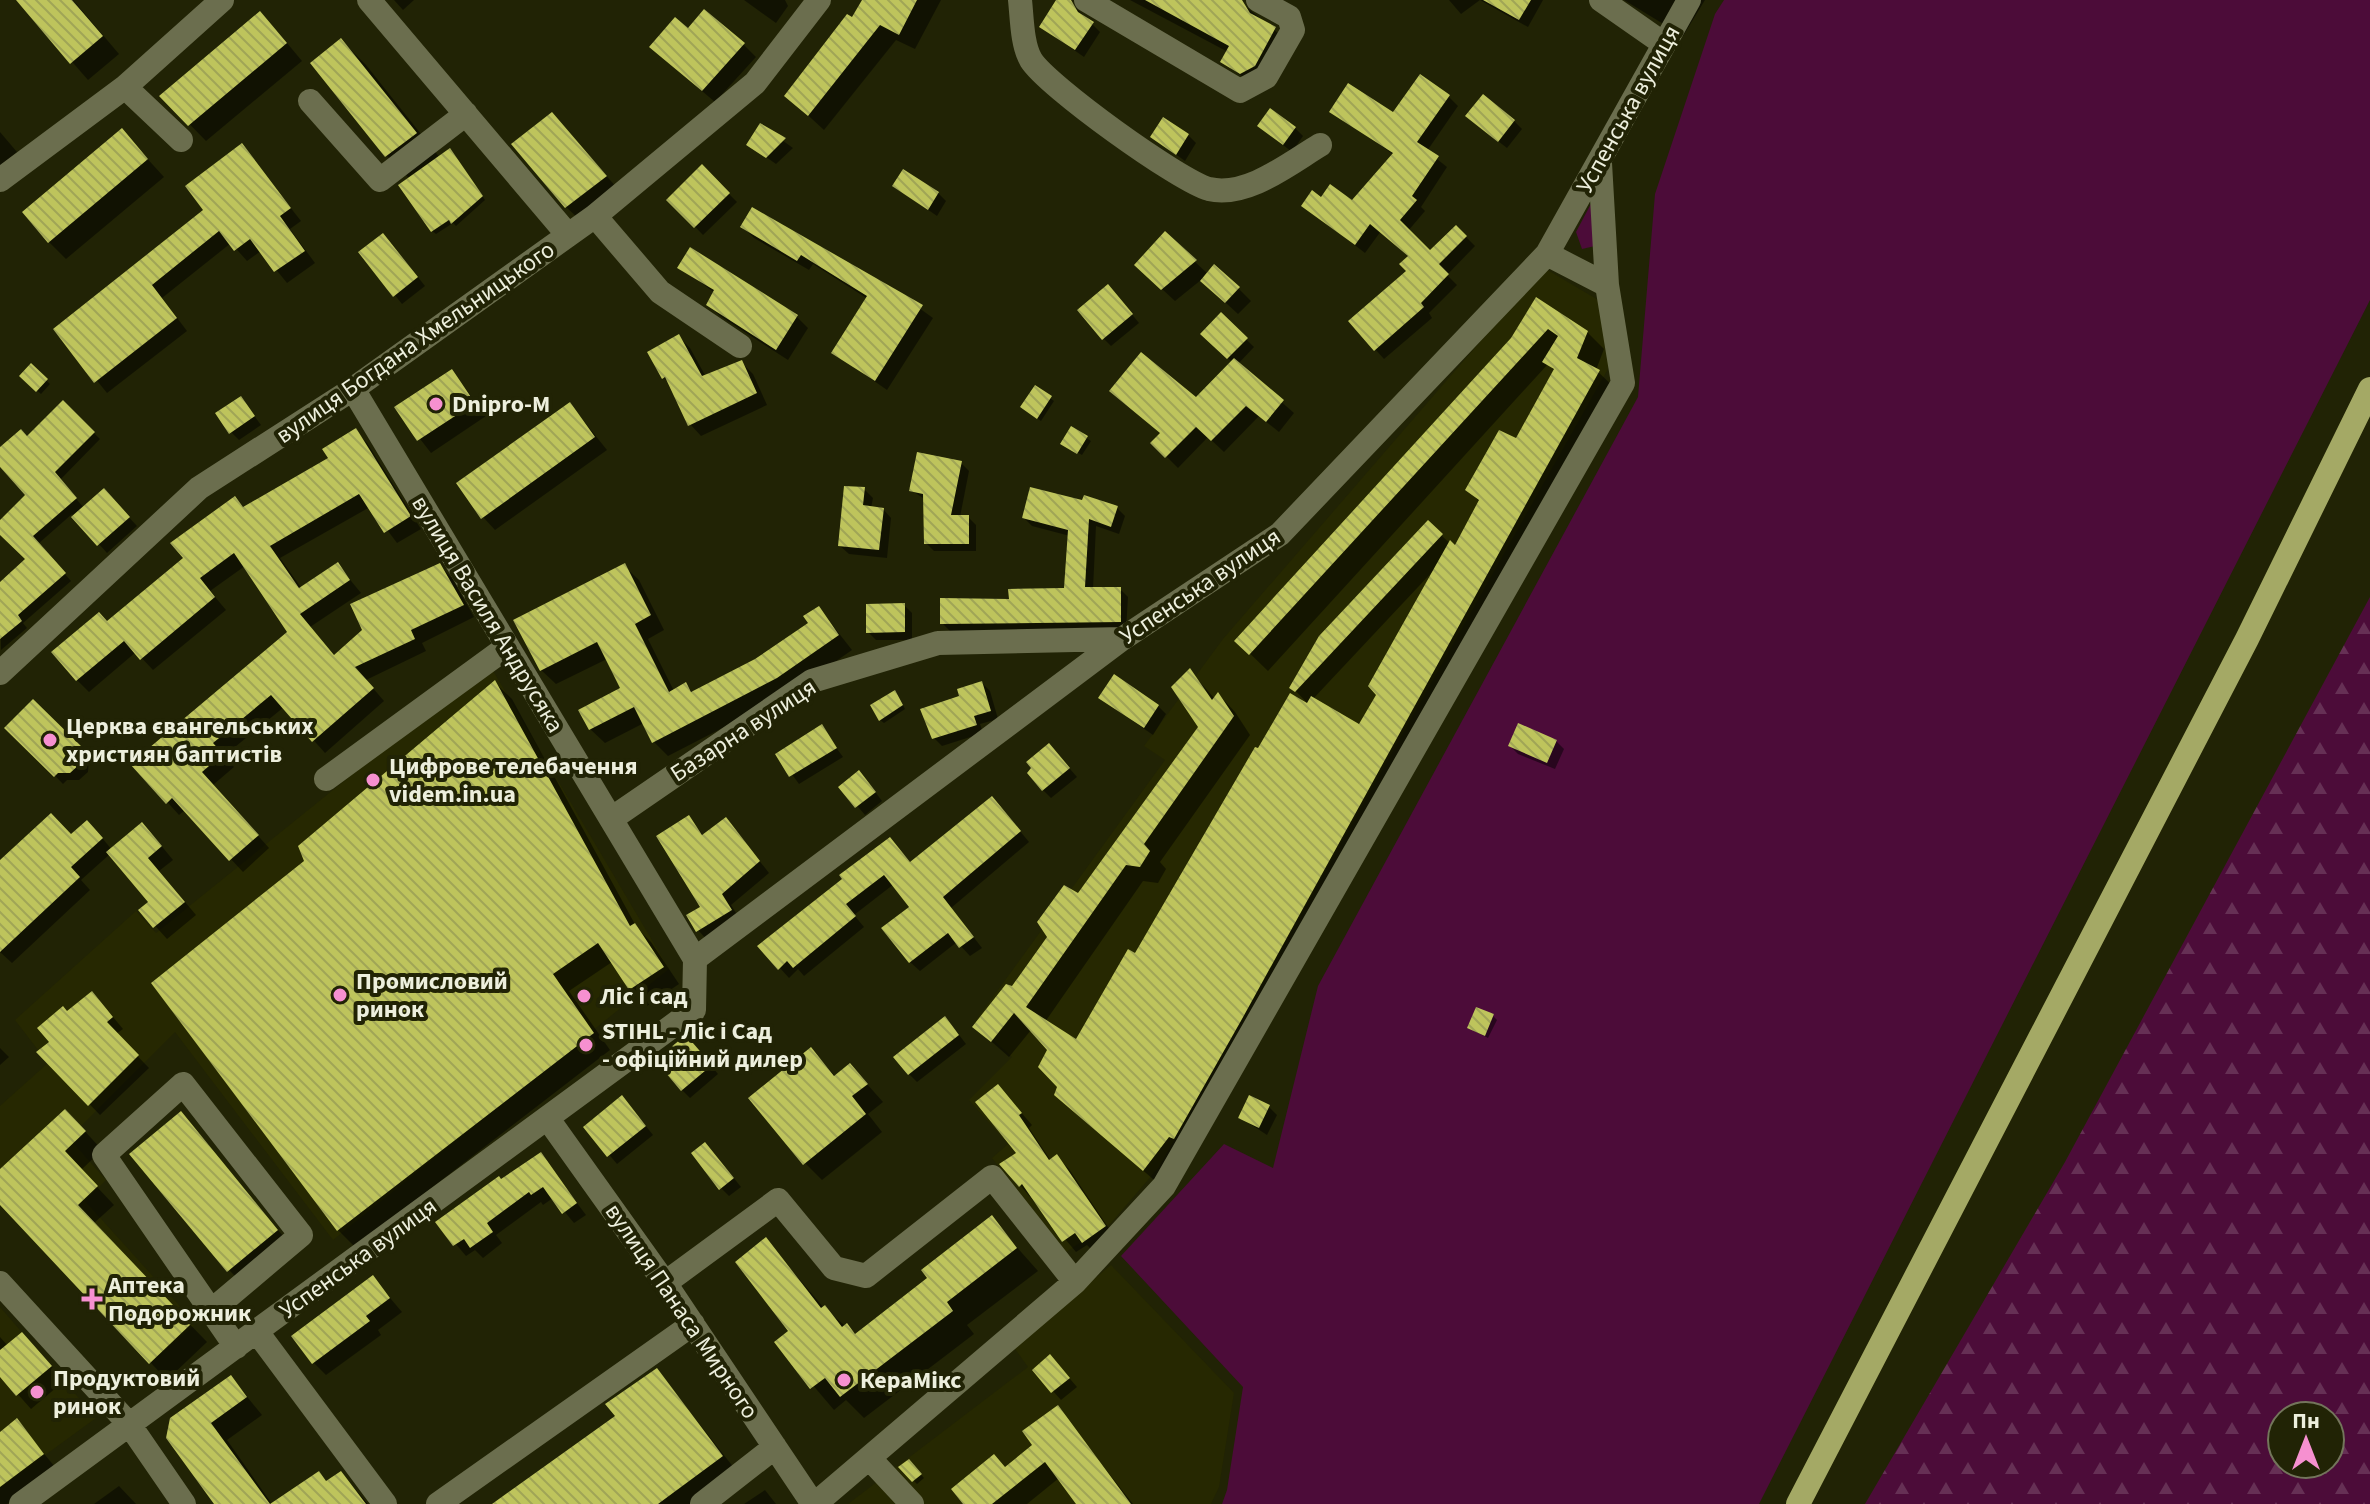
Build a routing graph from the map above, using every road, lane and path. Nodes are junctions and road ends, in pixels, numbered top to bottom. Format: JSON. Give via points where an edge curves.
{"nodes":[{"id":1,"x":222,"y":0,"type":"edge"},
{"id":2,"x":369,"y":0,"type":"edge"},
{"id":3,"x":819,"y":0,"type":"edge"},
{"id":4,"x":1020,"y":0,"type":"edge"},
{"id":5,"x":1086,"y":0,"type":"edge"},
{"id":6,"x":1258,"y":0,"type":"edge"},
{"id":7,"x":1601,"y":0,"type":"edge"},
{"id":8,"x":1689,"y":0,"type":"edge"},
{"id":9,"x":1664,"y":44,"type":"junction"},
{"id":10,"x":125,"y":87,"type":"junction"},
{"id":11,"x":310,"y":101,"type":"dead end"},
{"id":12,"x":466,"y":114,"type":"junction"},
{"id":13,"x":181,"y":140,"type":"dead end"},
{"id":14,"x":1320,"y":145,"type":"dead end"},
{"id":15,"x":1600,"y":163,"type":"junction"},
{"id":16,"x":0,"y":180,"type":"edge"},
{"id":17,"x":595,"y":216,"type":"junction"},
{"id":18,"x":568,"y":235,"type":"junction"},
{"id":19,"x":1547,"y":254,"type":"junction"},
{"id":20,"x":1607,"y":285,"type":"junction"},
{"id":21,"x":740,"y":346,"type":"dead end"},
{"id":22,"x":353,"y":389,"type":"junction"},
{"id":23,"x":2370,"y":389,"type":"edge"},
{"id":24,"x":1122,"y":639,"type":"junction"},
{"id":25,"x":507,"y":647,"type":"junction"},
{"id":26,"x":0,"y":673,"type":"edge"},
{"id":27,"x":326,"y":779,"type":"dead end"},
{"id":28,"x":611,"y":819,"type":"junction"},
{"id":29,"x":695,"y":959,"type":"junction"},
{"id":30,"x":548,"y":1119,"type":"junction"},
{"id":31,"x":1075,"y":1282,"type":"junction"},
{"id":32,"x":0,"y":1283,"type":"edge"},
{"id":33,"x":665,"y":1283,"type":"junction"},
{"id":34,"x":211,"y":1311,"type":"junction"},
{"id":35,"x":693,"y":1324,"type":"junction"},
{"id":36,"x":257,"y":1332,"type":"junction"},
{"id":37,"x":236,"y":1347,"type":"junction"},
{"id":38,"x":129,"y":1424,"type":"junction"},
{"id":39,"x":775,"y":1447,"type":"junction"},
{"id":40,"x":871,"y":1460,"type":"junction"},
{"id":41,"x":21,"y":1504,"type":"edge"},
{"id":42,"x":184,"y":1504,"type":"edge"},
{"id":43,"x":385,"y":1504,"type":"edge"},
{"id":44,"x":438,"y":1504,"type":"edge"},
{"id":45,"x":702,"y":1504,"type":"edge"},
{"id":46,"x":814,"y":1504,"type":"edge"},
{"id":47,"x":912,"y":1504,"type":"edge"},
{"id":48,"x":1798,"y":1504,"type":"edge"}],
"edges":[{"from":1,"to":10,"type":"street"},
{"from":2,"to":12,"type":"street"},
{"from":3,"to":17,"type":"street","name":"вулиця Богдана Хмельницького","via":[[755,83]]},
{"from":4,"to":14,"type":"street","via":[[1029,57],[1048,81],[1182,176],[1209,189],[1235,188],[1263,179]]},
{"from":5,"to":6,"type":"street","via":[[1240,91],[1266,77],[1293,30],[1289,17]]},
{"from":7,"to":9,"type":"street"},
{"from":8,"to":9,"type":"street","name":"Успенська вулиця"},
{"from":9,"to":15,"type":"street","name":"Успенська вулиця"},
{"from":10,"to":13,"type":"street"},
{"from":10,"to":16,"type":"street"},
{"from":11,"to":12,"type":"street","via":[[380,180]]},
{"from":12,"to":18,"type":"street"},
{"from":15,"to":19,"type":"street","name":"Успенська вулиця"},
{"from":15,"to":20,"type":"street"},
{"from":17,"to":18,"type":"street","name":"вулиця Богдана Хмельницького"},
{"from":17,"to":21,"type":"street","via":[[660,292]]},
{"from":18,"to":22,"type":"street","name":"вулиця Богдана Хмельницького"},
{"from":19,"to":20,"type":"street"},
{"from":19,"to":24,"type":"street","name":"Успенська вулиця","via":[[1280,534]]},
{"from":20,"to":31,"type":"street","via":[[1623,383],[1164,1186]]},
{"from":22,"to":25,"type":"street","name":"вулиця Василя Андрусяка"},
{"from":22,"to":26,"type":"street","name":"вулиця Богдана Хмельницького","via":[[199,488]]},
{"from":23,"to":48,"type":"highway","via":[[2247,639]]},
{"from":24,"to":28,"type":"street","name":"Базарна вулиця","via":[[938,643],[812,681]]},
{"from":24,"to":29,"type":"street","name":"Успенська вулиця"},
{"from":25,"to":27,"type":"street"},
{"from":25,"to":28,"type":"street","name":"вулиця Василя Андрусяка"},
{"from":28,"to":29,"type":"street","name":"вулиця Василя Андрусяка"},
{"from":29,"to":30,"type":"street","name":"Успенська вулиця","via":[[694,1010]]},
{"from":30,"to":33,"type":"street","name":"вулиця Панаса Мирного"},
{"from":30,"to":36,"type":"street","name":"Успенська вулиця"},
{"from":31,"to":33,"type":"street","via":[[992,1177],[866,1276],[834,1268],[778,1200]]},
{"from":31,"to":40,"type":"street"},
{"from":32,"to":38,"type":"street"},
{"from":33,"to":35,"type":"street","name":"вулиця Панаса Мирного"},
{"from":34,"to":34,"type":"street","via":[[301,1235],[183,1084],[104,1155]]},
{"from":34,"to":37,"type":"street"},
{"from":35,"to":39,"type":"street","name":"вулиця Панаса Мирного"},
{"from":35,"to":44,"type":"street"},
{"from":36,"to":37,"type":"street","name":"Успенська вулиця"},
{"from":36,"to":43,"type":"street"},
{"from":37,"to":38,"type":"street","name":"Успенська вулиця"},
{"from":38,"to":41,"type":"street","name":"Успенська вулиця"},
{"from":38,"to":42,"type":"street"},
{"from":39,"to":45,"type":"street"},
{"from":39,"to":46,"type":"street","name":"вулиця Панаса Мирного"},
{"from":40,"to":46,"type":"street"},
{"from":40,"to":47,"type":"street"}]}
